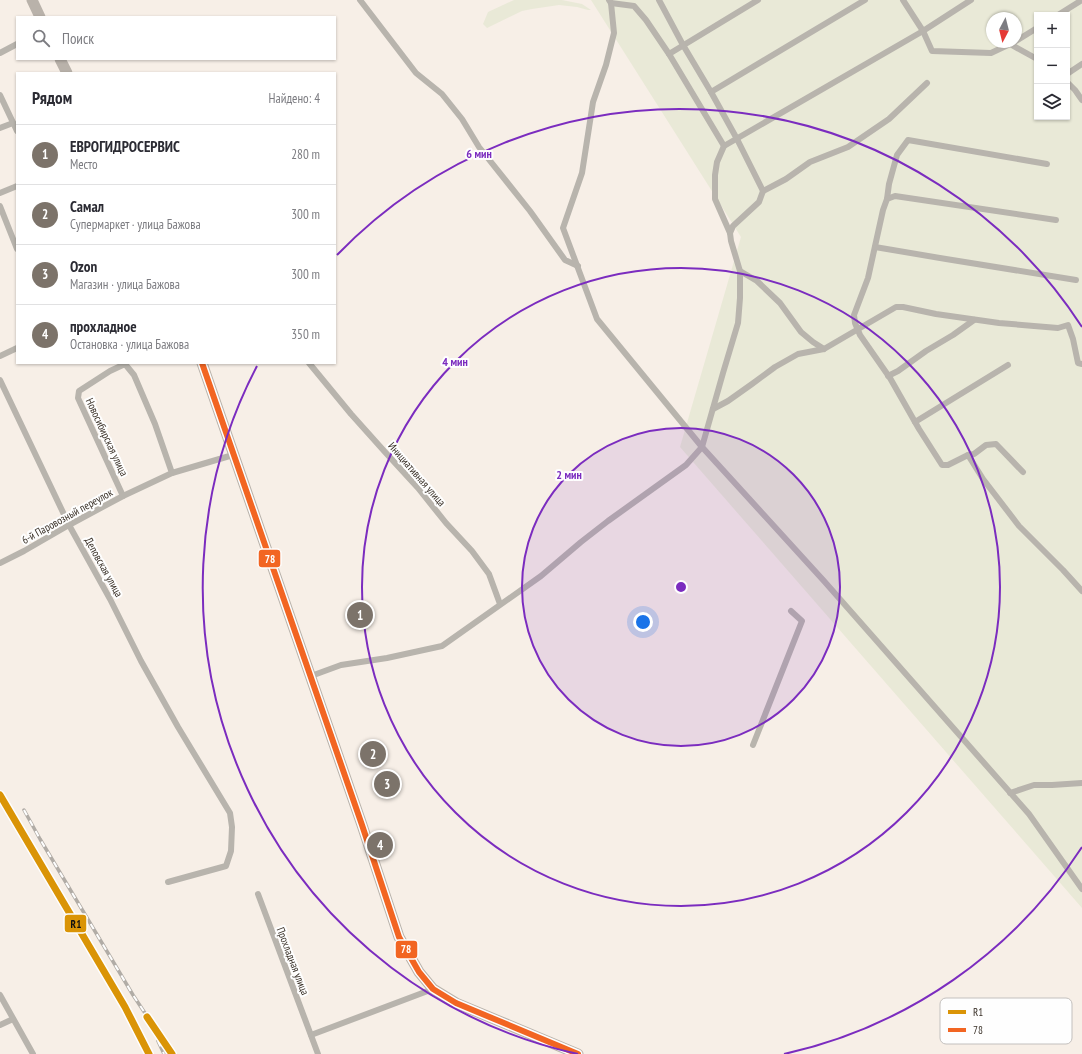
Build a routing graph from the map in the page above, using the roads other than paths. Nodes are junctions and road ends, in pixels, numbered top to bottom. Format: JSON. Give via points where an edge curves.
{"nodes":[{"id":1,"x":32,"y":0,"type":"edge"},
{"id":2,"x":360,"y":0,"type":"edge"},
{"id":3,"x":659,"y":0,"type":"edge"},
{"id":4,"x":758,"y":0,"type":"edge"},
{"id":5,"x":865,"y":0,"type":"edge"},
{"id":6,"x":902,"y":0,"type":"edge"},
{"id":7,"x":971,"y":0,"type":"edge"},
{"id":8,"x":1082,"y":0,"type":"edge"},
{"id":9,"x":610,"y":1,"type":"edge"},
{"id":10,"x":1063,"y":12,"type":"edge"},
{"id":11,"x":40,"y":16,"type":"edge"},
{"id":12,"x":1034,"y":30,"type":"edge"},
{"id":13,"x":923,"y":31,"type":"junction"},
{"id":14,"x":1022,"y":37,"type":"edge"},
{"id":15,"x":16,"y":45,"type":"edge"},
{"id":16,"x":683,"y":45,"type":"junction"},
{"id":17,"x":1001,"y":48,"type":"edge"},
{"id":18,"x":1021,"y":48,"type":"edge"},
{"id":19,"x":0,"y":53,"type":"edge"},
{"id":20,"x":669,"y":54,"type":"junction"},
{"id":21,"x":1034,"y":57,"type":"edge"},
{"id":22,"x":60,"y":60,"type":"edge"},
{"id":23,"x":1082,"y":64,"type":"edge"},
{"id":24,"x":66,"y":72,"type":"edge"},
{"id":25,"x":1070,"y":72,"type":"edge"},
{"id":26,"x":927,"y":84,"type":"dead end"},
{"id":27,"x":1069,"y":84,"type":"edge"},
{"id":28,"x":711,"y":92,"type":"junction"},
{"id":29,"x":0,"y":95,"type":"edge"},
{"id":30,"x":1082,"y":100,"type":"edge"},
{"id":31,"x":13,"y":123,"type":"junction"},
{"id":32,"x":0,"y":128,"type":"edge"},
{"id":33,"x":16,"y":129,"type":"edge"},
{"id":34,"x":737,"y":139,"type":"junction"},
{"id":35,"x":724,"y":146,"type":"junction"},
{"id":36,"x":1047,"y":164,"type":"dead end"},
{"id":37,"x":16,"y":186,"type":"edge"},
{"id":38,"x":763,"y":191,"type":"junction"},
{"id":39,"x":0,"y":193,"type":"edge"},
{"id":40,"x":887,"y":199,"type":"junction"},
{"id":41,"x":0,"y":206,"type":"edge"},
{"id":42,"x":1056,"y":220,"type":"dead end"},
{"id":43,"x":730,"y":233,"type":"junction"},
{"id":44,"x":16,"y":246,"type":"edge"},
{"id":45,"x":875,"y":247,"type":"junction"},
{"id":46,"x":578,"y":266,"type":"junction"},
{"id":47,"x":740,"y":272,"type":"junction"},
{"id":48,"x":1076,"y":280,"type":"dead end"},
{"id":49,"x":974,"y":320,"type":"junction"},
{"id":50,"x":857,"y":329,"type":"junction"},
{"id":51,"x":16,"y":348,"type":"edge"},
{"id":52,"x":824,"y":350,"type":"junction"},
{"id":53,"x":0,"y":356,"type":"edge"},
{"id":54,"x":202,"y":364,"type":"edge"},
{"id":55,"x":310,"y":364,"type":"edge"},
{"id":56,"x":1082,"y":364,"type":"edge"},
{"id":57,"x":1008,"y":365,"type":"dead end"},
{"id":58,"x":888,"y":376,"type":"junction"},
{"id":59,"x":0,"y":380,"type":"edge"},
{"id":60,"x":713,"y":409,"type":"junction"},
{"id":61,"x":915,"y":422,"type":"junction"},
{"id":62,"x":702,"y":447,"type":"junction"},
{"id":63,"x":234,"y":454,"type":"junction"},
{"id":64,"x":968,"y":455,"type":"junction"},
{"id":65,"x":1023,"y":472,"type":"dead end"},
{"id":66,"x":172,"y":473,"type":"junction"},
{"id":67,"x":123,"y":496,"type":"junction"},
{"id":68,"x":69,"y":525,"type":"junction"},
{"id":69,"x":0,"y":563,"type":"edge"},
{"id":70,"x":1082,"y":591,"type":"edge"},
{"id":71,"x":500,"y":604,"type":"junction"},
{"id":72,"x":791,"y":611,"type":"dead end"},
{"id":73,"x":311,"y":676,"type":"junction"},
{"id":74,"x":754,"y":745,"type":"dead end"},
{"id":75,"x":1082,"y":783,"type":"edge"},
{"id":76,"x":1010,"y":793,"type":"junction"},
{"id":77,"x":168,"y":882,"type":"dead end"},
{"id":78,"x":1082,"y":889,"type":"edge"},
{"id":79,"x":258,"y":894,"type":"dead end"},
{"id":80,"x":433,"y":989,"type":"junction"},
{"id":81,"x":0,"y":995,"type":"edge"},
{"id":82,"x":13,"y":1019,"type":"junction"},
{"id":83,"x":0,"y":1025,"type":"edge"},
{"id":84,"x":310,"y":1034,"type":"junction"},
{"id":85,"x":33,"y":1054,"type":"edge"},
{"id":86,"x":318,"y":1054,"type":"edge"},
{"id":87,"x":578,"y":1054,"type":"edge"}],
"edges":[{"from":1,"to":11,"type":"highway"},
{"from":2,"to":46,"type":"street","via":[[416,73],[442,94],[462,119],[479,147],[565,260]]},
{"from":3,"to":16,"type":"street"},
{"from":4,"to":16,"type":"street"},
{"from":5,"to":28,"type":"street"},
{"from":6,"to":13,"type":"street"},
{"from":7,"to":13,"type":"street"},
{"from":8,"to":10,"type":"street"},
{"from":9,"to":20,"type":"street","via":[[634,6]]},
{"from":9,"to":46,"type":"street","via":[[614,33],[593,102],[582,173],[563,228]]},
{"from":12,"to":14,"type":"street"},
{"from":13,"to":17,"type":"street","via":[[932,51],[991,53]]},
{"from":13,"to":34,"type":"street"},
{"from":15,"to":19,"type":"street"},
{"from":16,"to":20,"type":"street"},
{"from":16,"to":28,"type":"street"},
{"from":18,"to":21,"type":"street"},
{"from":20,"to":35,"type":"street"},
{"from":22,"to":24,"type":"highway"},
{"from":23,"to":25,"type":"street"},
{"from":26,"to":38,"type":"street","via":[[889,119],[848,147],[810,162]]},
{"from":27,"to":30,"type":"street"},
{"from":28,"to":34,"type":"street"},
{"from":29,"to":31,"type":"street"},
{"from":31,"to":32,"type":"street"},
{"from":31,"to":33,"type":"street"},
{"from":34,"to":35,"type":"street"},
{"from":34,"to":38,"type":"street"},
{"from":35,"to":43,"type":"street","via":[[717,162],[715,199]]},
{"from":36,"to":40,"type":"street","via":[[908,140],[897,155]]},
{"from":37,"to":39,"type":"street"},
{"from":38,"to":43,"type":"street","via":[[759,202],[732,226]]},
{"from":40,"to":42,"type":"street","via":[[896,196]]},
{"from":40,"to":45,"type":"street"},
{"from":41,"to":44,"type":"street"},
{"from":43,"to":47,"type":"street"},
{"from":45,"to":48,"type":"street"},
{"from":45,"to":50,"type":"street","via":[[868,278],[854,315]]},
{"from":46,"to":62,"type":"street","via":[[598,319]]},
{"from":47,"to":52,"type":"street","via":[[757,281],[780,303],[801,332]]},
{"from":47,"to":60,"type":"street","via":[[738,323]]},
{"from":49,"to":50,"type":"street","via":[[896,307]]},
{"from":49,"to":56,"type":"street","via":[[1058,328],[1068,325],[1078,363]]},
{"from":49,"to":58,"type":"street"},
{"from":50,"to":52,"type":"street"},
{"from":50,"to":58,"type":"street"},
{"from":51,"to":53,"type":"street"},
{"from":52,"to":60,"type":"street","via":[[798,354],[775,366]]},
{"from":54,"to":63,"type":"highway"},
{"from":55,"to":71,"type":"street","name":"Инициативная улица","via":[[490,574]]},
{"from":57,"to":61,"type":"street"},
{"from":58,"to":61,"type":"street"},
{"from":59,"to":68,"type":"street","name":"Деповская улица"},
{"from":60,"to":62,"type":"street"},
{"from":61,"to":64,"type":"street","via":[[942,465],[948,465]]},
{"from":62,"to":71,"type":"street","via":[[686,465],[608,521],[541,576]]},
{"from":62,"to":76,"type":"street","via":[[824,581]]},
{"from":63,"to":66,"type":"street","name":"6-й Паровозный переулок"},
{"from":63,"to":73,"type":"highway"},
{"from":64,"to":65,"type":"street","via":[[974,454],[986,445],[996,444]]},
{"from":64,"to":70,"type":"street","via":[[1019,526]]},
{"from":66,"to":67,"type":"street","name":"6-й Паровозный переулок"},
{"from":66,"to":67,"type":"street","name":"Новосибирская улица","via":[[134,375],[125,364],[79,391],[78,398]]},
{"from":67,"to":68,"type":"street","name":"6-й Паровозный переулок"},
{"from":68,"to":69,"type":"street","name":"6-й Паровозный переулок"},
{"from":68,"to":77,"type":"street","name":"Деповская улица","via":[[141,661],[230,813],[231,851],[226,866]]},
{"from":71,"to":73,"type":"street","via":[[442,646],[341,665]]},
{"from":72,"to":74,"type":"street","via":[[802,621]]},
{"from":73,"to":80,"type":"highway","via":[[399,937],[419,972]]},
{"from":75,"to":76,"type":"street","via":[[1034,784]]},
{"from":76,"to":78,"type":"street","via":[[1029,814]]},
{"from":79,"to":84,"type":"street","name":"Прохладная улица"},
{"from":80,"to":84,"type":"street"},
{"from":80,"to":87,"type":"highway","via":[[456,1003]]},
{"from":81,"to":82,"type":"street"},
{"from":82,"to":83,"type":"street"},
{"from":82,"to":85,"type":"street"},
{"from":84,"to":86,"type":"street","name":"Прохладная улица"}]}
